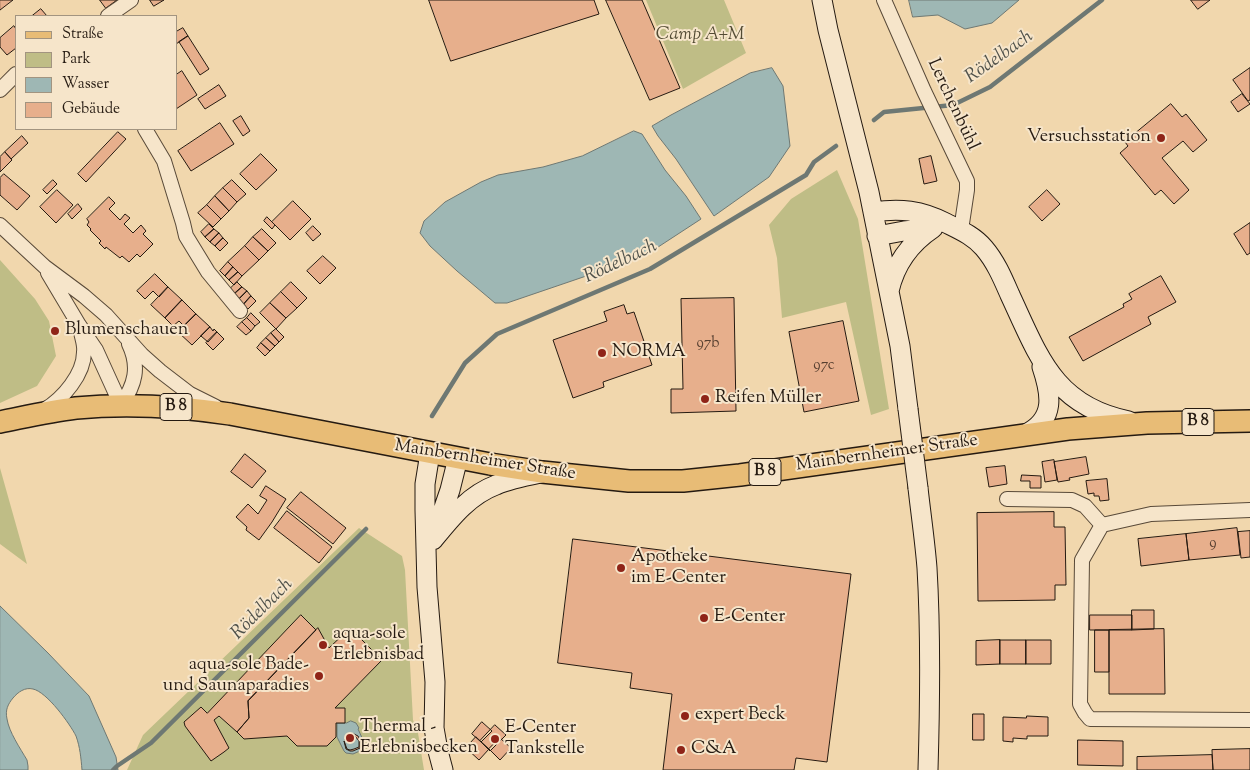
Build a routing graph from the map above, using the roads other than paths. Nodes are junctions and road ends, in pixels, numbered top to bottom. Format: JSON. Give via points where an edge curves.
{"nodes":[{"id":1,"x":131,"y":0,"type":"edge"},
{"id":2,"x":822,"y":0,"type":"edge"},
{"id":3,"x":884,"y":0,"type":"edge"},
{"id":4,"x":109,"y":15,"type":"edge"},
{"id":5,"x":15,"y":75,"type":"edge"},
{"id":6,"x":0,"y":90,"type":"edge"},
{"id":7,"x":146,"y":130,"type":"edge"},
{"id":8,"x":873,"y":212,"type":"junction"},
{"id":9,"x":0,"y":225,"type":"edge"},
{"id":10,"x":933,"y":228,"type":"junction"},
{"id":11,"x":958,"y":229,"type":"junction"},
{"id":12,"x":878,"y":236,"type":"junction"},
{"id":13,"x":45,"y":267,"type":"junction"},
{"id":14,"x":889,"y":293,"type":"junction"},
{"id":15,"x":240,"y":311,"type":"dead end"},
{"id":16,"x":79,"y":325,"type":"junction"},
{"id":17,"x":125,"y":337,"type":"junction"},
{"id":18,"x":1037,"y":352,"type":"junction"},
{"id":19,"x":121,"y":405,"type":"junction"},
{"id":20,"x":34,"y":414,"type":"junction"},
{"id":21,"x":230,"y":414,"type":"junction"},
{"id":22,"x":1250,"y":421,"type":"edge"},
{"id":23,"x":0,"y":422,"type":"edge"},
{"id":24,"x":1147,"y":423,"type":"junction"},
{"id":25,"x":1026,"y":434,"type":"junction"},
{"id":26,"x":430,"y":453,"type":"junction"},
{"id":27,"x":458,"y":458,"type":"junction"},
{"id":28,"x":542,"y":472,"type":"junction"},
{"id":29,"x":1006,"y":499,"type":"dead end"},
{"id":30,"x":1250,"y":510,"type":"edge"},
{"id":31,"x":1102,"y":525,"type":"junction"},
{"id":32,"x":433,"y":540,"type":"junction"},
{"id":33,"x":426,"y":558,"type":"junction"},
{"id":34,"x":434,"y":682,"type":"junction"},
{"id":35,"x":1250,"y":720,"type":"edge"},
{"id":36,"x":444,"y":770,"type":"edge"},
{"id":37,"x":454,"y":770,"type":"edge"},
{"id":38,"x":928,"y":770,"type":"edge"}],
"edges":[{"from":1,"to":4,"type":"street"},
{"from":2,"to":8,"type":"main road"},
{"from":3,"to":11,"type":"street","name":"Lerchenbühl","via":[[967,181]]},
{"from":5,"to":6,"type":"street"},
{"from":7,"to":15,"type":"street","via":[[164,161],[186,236],[208,272]]},
{"from":8,"to":11,"type":"main road","via":[[903,210],[923,213]]},
{"from":8,"to":12,"type":"main road"},
{"from":9,"to":13,"type":"street","name":"Mainbernheimer Straße"},
{"from":10,"to":11,"type":"main road"},
{"from":10,"to":12,"type":"main road"},
{"from":10,"to":14,"type":"main road","via":[[907,251],[895,270]]},
{"from":11,"to":18,"type":"main road","via":[[970,235],[984,249],[998,270]]},
{"from":12,"to":14,"type":"main road"},
{"from":13,"to":16,"type":"street","name":"Mainbernheimer Straße"},
{"from":13,"to":17,"type":"street","name":"Mainbernheimer Straße","via":[[106,315]]},
{"from":14,"to":38,"type":"main road","bridge":true,"via":[[900,346],[927,566],[930,632]]},
{"from":16,"to":19,"type":"street","name":"Mainbernheimer Straße","via":[[96,350]]},
{"from":16,"to":20,"type":"street","name":"Mainbernheimer Straße","via":[[84,353],[72,384],[56,403]]},
{"from":17,"to":19,"type":"street","name":"Mainbernheimer Straße","via":[[134,355],[135,376],[129,395]]},
{"from":17,"to":21,"type":"street","name":"Mainbernheimer Straße","via":[[174,383]]},
{"from":18,"to":24,"type":"main road","via":[[1059,385],[1080,402],[1105,415]]},
{"from":18,"to":25,"type":"main road","via":[[1050,402],[1040,424]]},
{"from":19,"to":20,"type":"main road","name":"Mainbernheimer Straße","number":"B 8"},
{"from":19,"to":21,"type":"main road","name":"Mainbernheimer Straße","number":"B 8"},
{"from":20,"to":23,"type":"main road","name":"Mainbernheimer Straße","number":"B 8"},
{"from":21,"to":26,"type":"main road","name":"Mainbernheimer Straße","number":"B 8"},
{"from":22,"to":24,"type":"main road","name":"Mainbernheimer Straße","number":"B 8"},
{"from":24,"to":25,"type":"main road","name":"Mainbernheimer Straße","number":"B 8"},
{"from":25,"to":28,"type":"main road","name":"Mainbernheimer Straße","number":"B 8","via":[[740,476],[683,481],[629,481]]},
{"from":26,"to":27,"type":"main road","name":"Mainbernheimer Straße","number":"B 8"},
{"from":26,"to":33,"type":"main road","via":[[424,510]]},
{"from":27,"to":28,"type":"main road","name":"Mainbernheimer Straße","number":"B 8"},
{"from":27,"to":32,"type":"main road"},
{"from":28,"to":32,"type":"main road","via":[[497,484],[476,495],[458,510]]},
{"from":29,"to":31,"type":"street","via":[[1072,500],[1085,506]]},
{"from":30,"to":31,"type":"street","via":[[1151,514]]},
{"from":31,"to":35,"type":"street","via":[[1082,560],[1080,704],[1085,713],[1090,718]]},
{"from":32,"to":33,"type":"main road"},
{"from":33,"to":34,"type":"main road"},
{"from":34,"to":36,"type":"main road","via":[[434,728]]},
{"from":34,"to":37,"type":"main road"}]}
